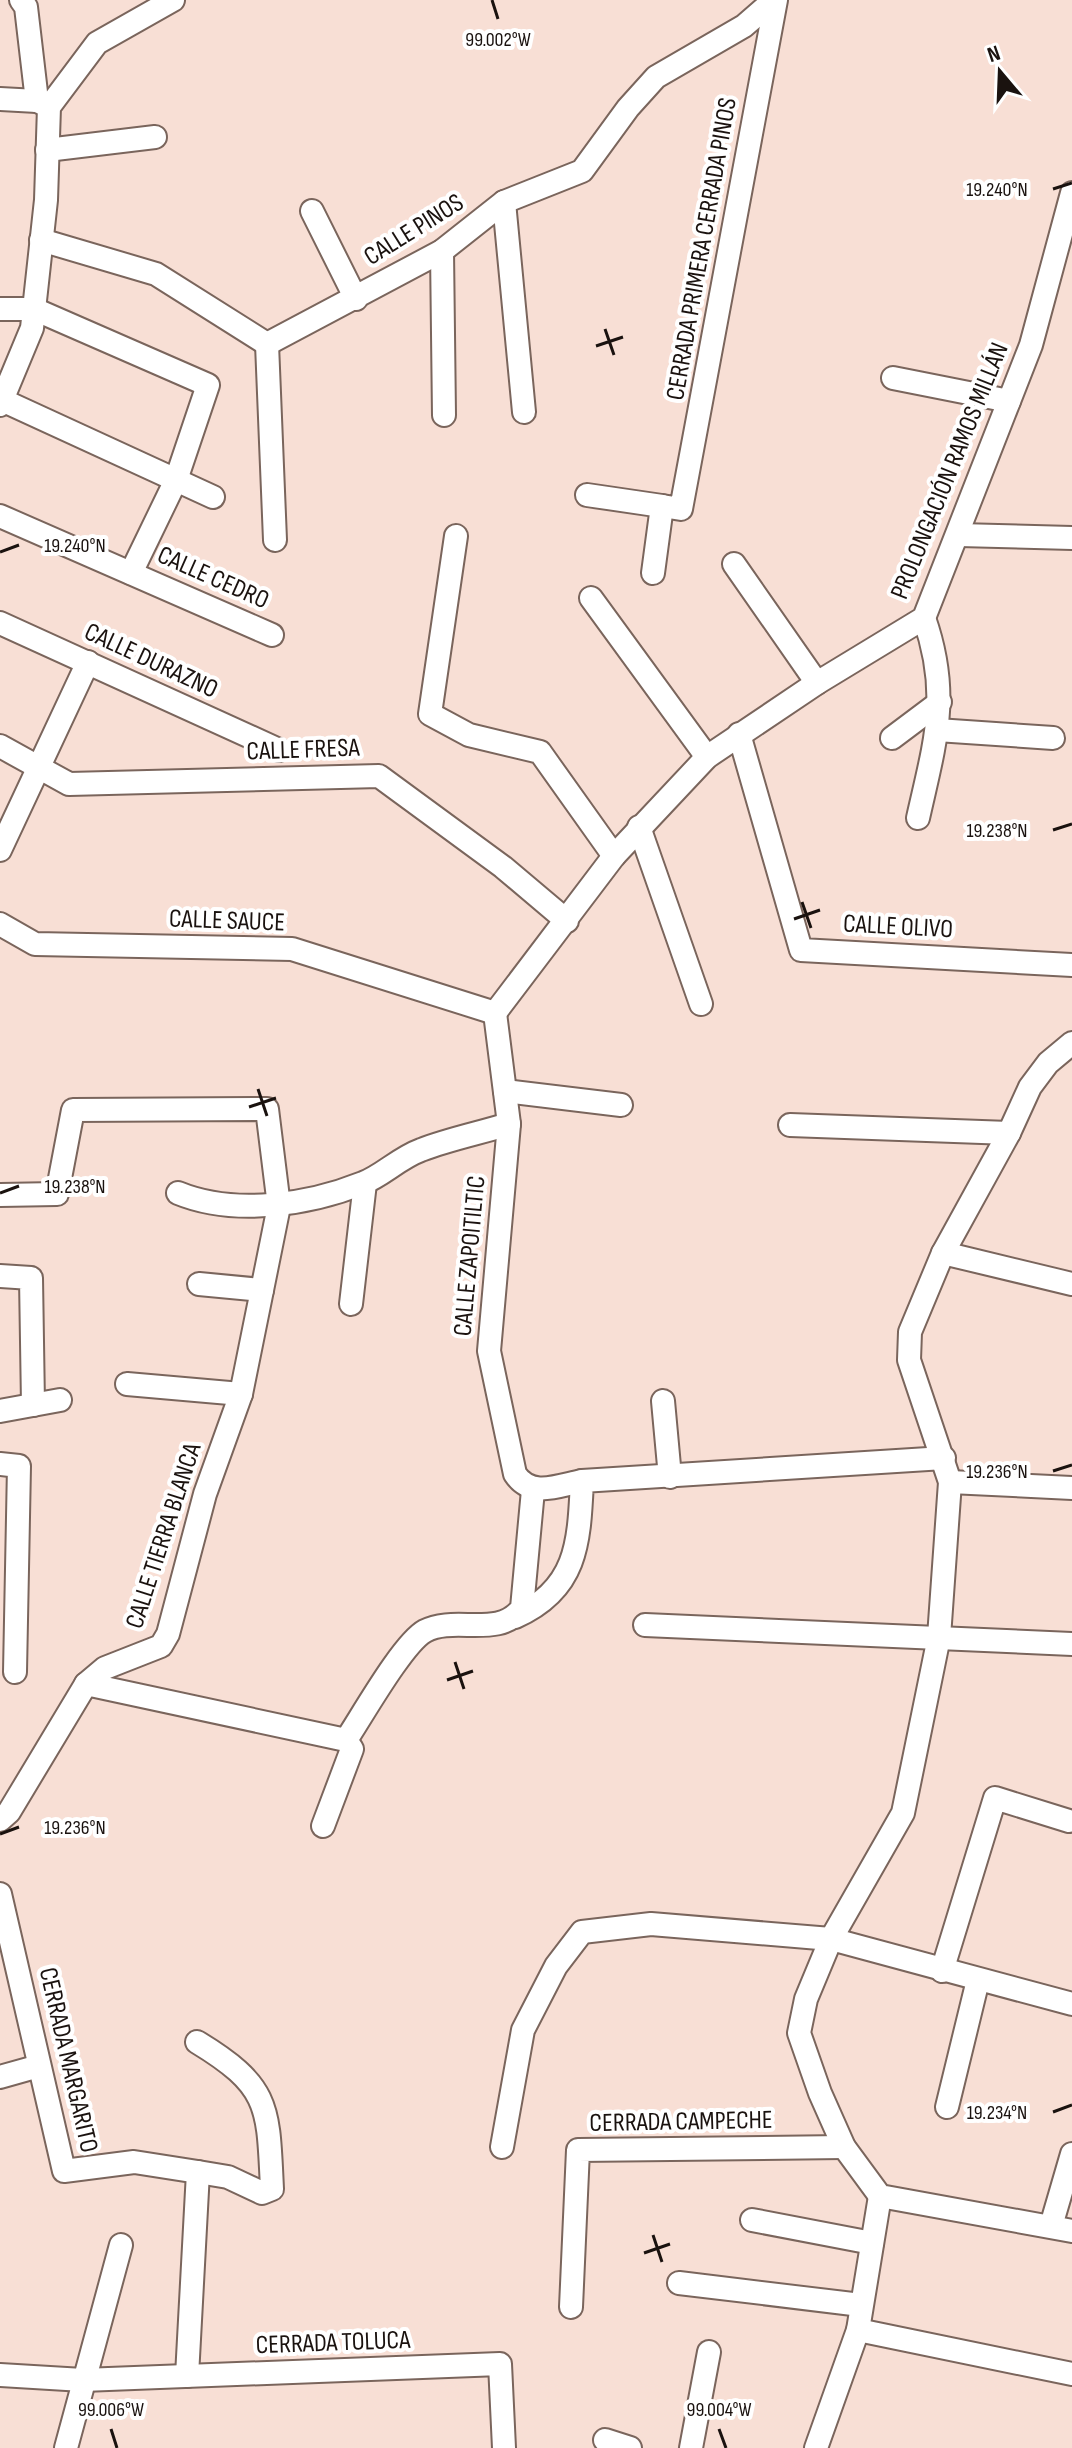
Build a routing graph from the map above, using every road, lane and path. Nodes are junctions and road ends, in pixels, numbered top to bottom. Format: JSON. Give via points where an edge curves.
{"nodes":[{"id":1,"x":21,"y":0,"type":"edge"},
{"id":2,"x":173,"y":0,"type":"edge"},
{"id":3,"x":775,"y":0,"type":"edge"},
{"id":4,"x":0,"y":99,"type":"edge"},
{"id":5,"x":43,"y":104,"type":"junction"},
{"id":6,"x":155,"y":137,"type":"dead end"},
{"id":7,"x":47,"y":150,"type":"junction"},
{"id":8,"x":1072,"y":193,"type":"edge"},
{"id":9,"x":504,"y":202,"type":"junction"},
{"id":10,"x":312,"y":211,"type":"dead end"},
{"id":11,"x":41,"y":240,"type":"junction"},
{"id":12,"x":442,"y":251,"type":"junction"},
{"id":13,"x":356,"y":299,"type":"junction"},
{"id":14,"x":0,"y":309,"type":"edge"},
{"id":15,"x":34,"y":309,"type":"junction"},
{"id":16,"x":267,"y":344,"type":"junction"},
{"id":17,"x":893,"y":378,"type":"dead end"},
{"id":18,"x":1009,"y":401,"type":"junction"},
{"id":19,"x":1,"y":403,"type":"edge"},
{"id":20,"x":524,"y":412,"type":"dead end"},
{"id":21,"x":444,"y":415,"type":"dead end"},
{"id":22,"x":176,"y":480,"type":"junction"},
{"id":23,"x":587,"y":495,"type":"dead end"},
{"id":24,"x":213,"y":497,"type":"dead end"},
{"id":25,"x":672,"y":508,"type":"junction"},
{"id":26,"x":0,"y":516,"type":"edge"},
{"id":27,"x":959,"y":535,"type":"junction"},
{"id":28,"x":456,"y":536,"type":"dead end"},
{"id":29,"x":1072,"y":538,"type":"edge"},
{"id":30,"x":275,"y":540,"type":"dead end"},
{"id":31,"x":734,"y":564,"type":"dead end"},
{"id":32,"x":131,"y":573,"type":"junction"},
{"id":33,"x":653,"y":573,"type":"dead end"},
{"id":34,"x":591,"y":598,"type":"dead end"},
{"id":35,"x":924,"y":618,"type":"junction"},
{"id":36,"x":0,"y":623,"type":"edge"},
{"id":37,"x":272,"y":635,"type":"dead end"},
{"id":38,"x":88,"y":662,"type":"junction"},
{"id":39,"x":817,"y":683,"type":"junction"},
{"id":40,"x":940,"y":702,"type":"junction"},
{"id":41,"x":937,"y":730,"type":"junction"},
{"id":42,"x":739,"y":734,"type":"junction"},
{"id":43,"x":892,"y":738,"type":"dead end"},
{"id":44,"x":1053,"y":738,"type":"dead end"},
{"id":45,"x":0,"y":746,"type":"edge"},
{"id":46,"x":279,"y":750,"type":"dead end"},
{"id":47,"x":707,"y":757,"type":"junction"},
{"id":48,"x":37,"y":766,"type":"junction"},
{"id":49,"x":918,"y":818,"type":"dead end"},
{"id":50,"x":639,"y":827,"type":"junction"},
{"id":51,"x":0,"y":850,"type":"edge"},
{"id":52,"x":614,"y":856,"type":"junction"},
{"id":53,"x":567,"y":921,"type":"junction"},
{"id":54,"x":0,"y":924,"type":"edge"},
{"id":55,"x":1072,"y":965,"type":"edge"},
{"id":56,"x":701,"y":1004,"type":"dead end"},
{"id":57,"x":495,"y":1013,"type":"junction"},
{"id":58,"x":1072,"y":1043,"type":"edge"},
{"id":59,"x":505,"y":1091,"type":"junction"},
{"id":60,"x":621,"y":1105,"type":"dead end"},
{"id":61,"x":509,"y":1124,"type":"junction"},
{"id":62,"x":790,"y":1125,"type":"dead end"},
{"id":63,"x":1009,"y":1133,"type":"junction"},
{"id":64,"x":365,"y":1183,"type":"junction"},
{"id":65,"x":178,"y":1193,"type":"dead end"},
{"id":66,"x":0,"y":1195,"type":"edge"},
{"id":67,"x":279,"y":1206,"type":"junction"},
{"id":68,"x":943,"y":1253,"type":"junction"},
{"id":69,"x":0,"y":1276,"type":"edge"},
{"id":70,"x":199,"y":1284,"type":"dead end"},
{"id":71,"x":1072,"y":1284,"type":"edge"},
{"id":72,"x":262,"y":1290,"type":"junction"},
{"id":73,"x":351,"y":1304,"type":"dead end"},
{"id":74,"x":127,"y":1384,"type":"dead end"},
{"id":75,"x":241,"y":1394,"type":"junction"},
{"id":76,"x":60,"y":1400,"type":"dead end"},
{"id":77,"x":663,"y":1401,"type":"dead end"},
{"id":78,"x":33,"y":1405,"type":"junction"},
{"id":79,"x":0,"y":1411,"type":"edge"},
{"id":80,"x":944,"y":1458,"type":"junction"},
{"id":81,"x":0,"y":1464,"type":"edge"},
{"id":82,"x":670,"y":1477,"type":"junction"},
{"id":83,"x":582,"y":1481,"type":"junction"},
{"id":84,"x":950,"y":1482,"type":"junction"},
{"id":85,"x":1072,"y":1488,"type":"edge"},
{"id":86,"x":533,"y":1490,"type":"junction"},
{"id":87,"x":515,"y":1617,"type":"junction"},
{"id":88,"x":645,"y":1625,"type":"dead end"},
{"id":89,"x":939,"y":1637,"type":"junction"},
{"id":90,"x":1072,"y":1644,"type":"edge"},
{"id":91,"x":15,"y":1672,"type":"dead end"},
{"id":92,"x":86,"y":1684,"type":"junction"},
{"id":93,"x":346,"y":1740,"type":"junction"},
{"id":94,"x":0,"y":1820,"type":"edge"},
{"id":95,"x":1069,"y":1821,"type":"dead end"},
{"id":96,"x":323,"y":1826,"type":"dead end"},
{"id":97,"x":0,"y":1894,"type":"edge"},
{"id":98,"x":831,"y":1939,"type":"junction"},
{"id":99,"x":942,"y":1971,"type":"junction"},
{"id":100,"x":978,"y":1980,"type":"junction"},
{"id":101,"x":1072,"y":2004,"type":"edge"},
{"id":102,"x":197,"y":2042,"type":"dead end"},
{"id":103,"x":39,"y":2066,"type":"junction"},
{"id":104,"x":0,"y":2077,"type":"edge"},
{"id":105,"x":947,"y":2107,"type":"dead end"},
{"id":106,"x":502,"y":2147,"type":"dead end"},
{"id":107,"x":844,"y":2147,"type":"junction"},
{"id":108,"x":1072,"y":2154,"type":"edge"},
{"id":109,"x":198,"y":2172,"type":"junction"},
{"id":110,"x":880,"y":2196,"type":"junction"},
{"id":111,"x":752,"y":2220,"type":"dead end"},
{"id":112,"x":1062,"y":2228,"type":"edge"},
{"id":113,"x":872,"y":2243,"type":"junction"},
{"id":114,"x":121,"y":2245,"type":"dead end"},
{"id":115,"x":679,"y":2283,"type":"dead end"},
{"id":116,"x":861,"y":2305,"type":"junction"},
{"id":117,"x":571,"y":2307,"type":"dead end"},
{"id":118,"x":858,"y":2330,"type":"junction"},
{"id":119,"x":709,"y":2352,"type":"dead end"},
{"id":120,"x":1072,"y":2374,"type":"edge"},
{"id":121,"x":0,"y":2375,"type":"edge"},
{"id":122,"x":187,"y":2376,"type":"junction"},
{"id":123,"x":83,"y":2380,"type":"junction"},
{"id":124,"x":66,"y":2448,"type":"edge"},
{"id":125,"x":504,"y":2448,"type":"edge"},
{"id":126,"x":691,"y":2448,"type":"edge"},
{"id":127,"x":816,"y":2448,"type":"edge"}],
"edges":[{"from":1,"to":5,"type":"street"},
{"from":2,"to":5,"type":"street","via":[[97,43]]},
{"from":3,"to":9,"type":"street","name":"CALLE PINOS","via":[[744,26],[656,77],[582,171]]},
{"from":3,"to":25,"type":"street","name":"CERRADA PRIMERA CERRADA PINOS"},
{"from":4,"to":5,"type":"street"},
{"from":5,"to":7,"type":"street"},
{"from":6,"to":7,"type":"street"},
{"from":7,"to":11,"type":"street"},
{"from":8,"to":18,"type":"street","name":"PROLONGACIÓN RAMOS MILLÁN","via":[[1031,345]]},
{"from":9,"to":12,"type":"street","name":"CALLE PINOS"},
{"from":9,"to":20,"type":"street"},
{"from":10,"to":13,"type":"street"},
{"from":11,"to":15,"type":"street"},
{"from":11,"to":16,"type":"street","via":[[156,274]]},
{"from":12,"to":13,"type":"street","name":"CALLE PINOS"},
{"from":12,"to":21,"type":"street"},
{"from":13,"to":16,"type":"street","name":"CALLE PINOS"},
{"from":14,"to":15,"type":"street"},
{"from":15,"to":19,"type":"street","via":[[32,328]]},
{"from":15,"to":22,"type":"street","via":[[208,385]]},
{"from":16,"to":30,"type":"street"},
{"from":17,"to":18,"type":"street"},
{"from":18,"to":27,"type":"street","name":"PROLONGACIÓN RAMOS MILLÁN"},
{"from":19,"to":22,"type":"street"},
{"from":22,"to":24,"type":"street"},
{"from":22,"to":32,"type":"street"},
{"from":23,"to":25,"type":"street"},
{"from":25,"to":33,"type":"street","name":"CERRADA PRIMERA CERRADA PINOS"},
{"from":26,"to":32,"type":"street","name":"CALLE CEDRO"},
{"from":27,"to":29,"type":"street"},
{"from":27,"to":35,"type":"street","name":"PROLONGACIÓN RAMOS MILLÁN"},
{"from":28,"to":52,"type":"street","via":[[430,714],[469,735],[540,752]]},
{"from":31,"to":39,"type":"street"},
{"from":32,"to":37,"type":"street","name":"CALLE CEDRO"},
{"from":34,"to":47,"type":"street"},
{"from":35,"to":39,"type":"street","name":"PROLONGACIÓN RAMOS MILLÁN"},
{"from":35,"to":40,"type":"street","via":[[936,650]]},
{"from":36,"to":38,"type":"street","name":"CALLE DURAZNO"},
{"from":38,"to":46,"type":"street","name":"CALLE DURAZNO"},
{"from":38,"to":48,"type":"street"},
{"from":39,"to":42,"type":"street","name":"PROLONGACIÓN RAMOS MILLÁN"},
{"from":40,"to":41,"type":"street"},
{"from":40,"to":43,"type":"street"},
{"from":41,"to":44,"type":"street"},
{"from":41,"to":49,"type":"street"},
{"from":42,"to":47,"type":"street","name":"PROLONGACIÓN RAMOS MILLÁN"},
{"from":42,"to":55,"type":"street","name":"CALLE OLIVO","via":[[801,950]]},
{"from":45,"to":48,"type":"street","name":"CALLE FRESA"},
{"from":47,"to":50,"type":"street","name":"PROLONGACIÓN RAMOS MILLÁN"},
{"from":48,"to":51,"type":"street"},
{"from":48,"to":53,"type":"street","name":"CALLE FRESA","via":[[69,784],[379,776]]},
{"from":50,"to":52,"type":"street","name":"PROLONGACIÓN RAMOS MILLÁN"},
{"from":50,"to":56,"type":"street"},
{"from":52,"to":53,"type":"street","name":"PROLONGACIÓN RAMOS MILLÁN"},
{"from":53,"to":57,"type":"street","name":"PROLONGACIÓN RAMOS MILLÁN"},
{"from":54,"to":57,"type":"street","name":"CALLE SAUCE","via":[[35,944],[292,949]]},
{"from":57,"to":59,"type":"street","name":"CALLE ZAPOITILTIC"},
{"from":58,"to":63,"type":"street","via":[[1030,1087]]},
{"from":59,"to":60,"type":"street"},
{"from":59,"to":61,"type":"street","name":"CALLE ZAPOITILTIC"},
{"from":61,"to":64,"type":"street","via":[[422,1150],[391,1163]]},
{"from":61,"to":86,"type":"street","name":"CALLE ZAPOITILTIC","via":[[489,1351],[515,1474],[522,1486]]},
{"from":62,"to":63,"type":"street"},
{"from":63,"to":68,"type":"street"},
{"from":64,"to":67,"type":"street"},
{"from":64,"to":73,"type":"street"},
{"from":65,"to":67,"type":"street","via":[[204,1202]]},
{"from":66,"to":67,"type":"street","name":"CALLE TIERRA BLANCA","via":[[57,1194],[73,1110],[267,1109]]},
{"from":67,"to":72,"type":"street","name":"CALLE TIERRA BLANCA"},
{"from":68,"to":71,"type":"street"},
{"from":68,"to":80,"type":"street","via":[[910,1332],[909,1360]]},
{"from":69,"to":78,"type":"street","via":[[31,1278]]},
{"from":70,"to":72,"type":"street"},
{"from":72,"to":75,"type":"street","name":"CALLE TIERRA BLANCA"},
{"from":74,"to":75,"type":"street"},
{"from":75,"to":92,"type":"street","name":"CALLE TIERRA BLANCA","via":[[205,1494],[168,1634],[161,1646],[105,1668]]},
{"from":76,"to":78,"type":"street"},
{"from":77,"to":82,"type":"street"},
{"from":78,"to":79,"type":"street"},
{"from":80,"to":82,"type":"street"},
{"from":80,"to":84,"type":"street"},
{"from":81,"to":91,"type":"street","via":[[19,1466]]},
{"from":82,"to":83,"type":"street"},
{"from":83,"to":86,"type":"street"},
{"from":83,"to":87,"type":"street","via":[[579,1544],[541,1606]]},
{"from":84,"to":85,"type":"street"},
{"from":84,"to":89,"type":"street"},
{"from":86,"to":87,"type":"street","via":[[522,1608]]},
{"from":87,"to":93,"type":"street","via":[[502,1624],[442,1625],[414,1638]]},
{"from":88,"to":89,"type":"street"},
{"from":89,"to":90,"type":"street"},
{"from":89,"to":98,"type":"street","via":[[903,1813]]},
{"from":92,"to":93,"type":"street"},
{"from":92,"to":94,"type":"street","name":"CALLE TIERRA BLANCA"},
{"from":93,"to":96,"type":"street","via":[[352,1749]]},
{"from":95,"to":99,"type":"street","via":[[995,1798]]},
{"from":97,"to":103,"type":"street","name":"CERRADA MARGARITO"},
{"from":98,"to":99,"type":"street"},
{"from":98,"to":106,"type":"street","via":[[651,1924],[582,1932],[556,1966],[523,2030]]},
{"from":98,"to":107,"type":"street","via":[[806,1999],[799,2033]]},
{"from":99,"to":100,"type":"street"},
{"from":100,"to":101,"type":"street"},
{"from":100,"to":105,"type":"street"},
{"from":102,"to":109,"type":"street","via":[[244,2073],[267,2114],[272,2189],[262,2193],[228,2177]]},
{"from":103,"to":104,"type":"street"},
{"from":103,"to":109,"type":"street","name":"CERRADA MARGARITO","via":[[64,2171],[134,2162]]},
{"from":107,"to":110,"type":"street"},
{"from":107,"to":117,"type":"street","name":"CERRADA CAMPECHE","via":[[578,2150]]},
{"from":108,"to":112,"type":"street"},
{"from":109,"to":122,"type":"street"},
{"from":110,"to":112,"type":"street"},
{"from":110,"to":113,"type":"street"},
{"from":111,"to":113,"type":"street"},
{"from":113,"to":116,"type":"street"},
{"from":114,"to":123,"type":"street"},
{"from":115,"to":116,"type":"street"},
{"from":116,"to":118,"type":"street"},
{"from":118,"to":120,"type":"street"},
{"from":118,"to":127,"type":"street"},
{"from":119,"to":126,"type":"street"},
{"from":121,"to":123,"type":"street","name":"CERRADA TOLUCA"},
{"from":122,"to":123,"type":"street","name":"CERRADA TOLUCA"},
{"from":122,"to":125,"type":"street","name":"CERRADA TOLUCA","via":[[500,2364]]},
{"from":123,"to":124,"type":"street"}]}
